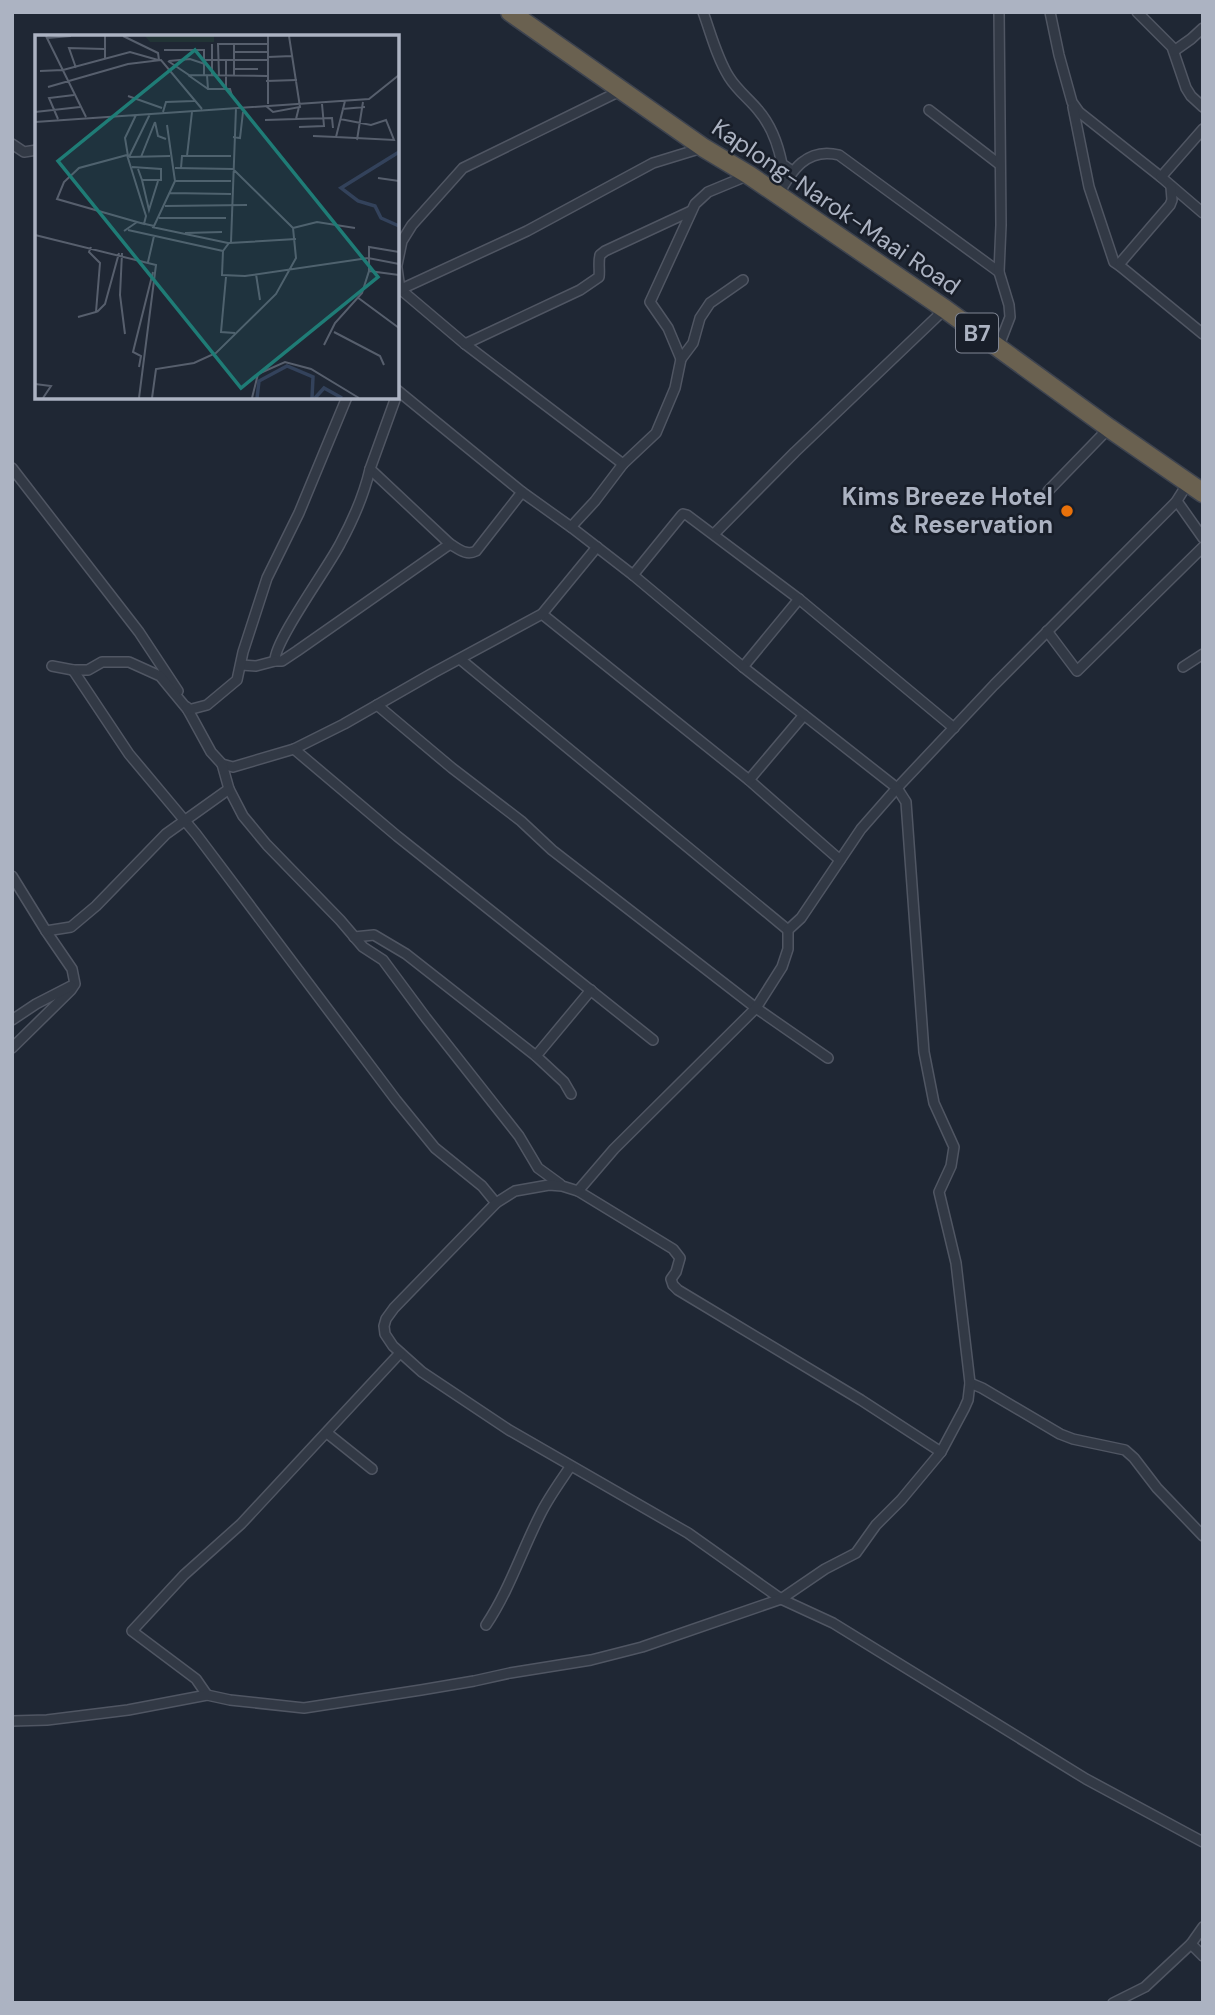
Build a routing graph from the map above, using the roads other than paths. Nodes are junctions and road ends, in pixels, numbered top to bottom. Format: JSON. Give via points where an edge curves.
{"nodes":[{"id":1,"x":509,"y":12,"type":"edge"},
{"id":2,"x":703,"y":12,"type":"edge"},
{"id":3,"x":999,"y":12,"type":"edge"},
{"id":4,"x":1050,"y":12,"type":"edge"},
{"id":5,"x":1137,"y":12,"type":"edge"},
{"id":6,"x":1203,"y":28,"type":"edge"},
{"id":7,"x":1174,"y":51,"type":"junction"},
{"id":8,"x":622,"y":90,"type":"junction"},
{"id":9,"x":1072,"y":102,"type":"junction"},
{"id":10,"x":1203,"y":107,"type":"edge"},
{"id":11,"x":929,"y":110,"type":"dead end"},
{"id":12,"x":1203,"y":129,"type":"edge"},
{"id":13,"x":12,"y":144,"type":"edge"},
{"id":14,"x":704,"y":148,"type":"junction"},
{"id":15,"x":35,"y":150,"type":"edge"},
{"id":16,"x":999,"y":164,"type":"junction"},
{"id":17,"x":792,"y":171,"type":"junction"},
{"id":18,"x":749,"y":175,"type":"junction"},
{"id":19,"x":1161,"y":177,"type":"junction"},
{"id":20,"x":1171,"y":187,"type":"junction"},
{"id":21,"x":778,"y":195,"type":"junction"},
{"id":22,"x":1201,"y":208,"type":"edge"},
{"id":23,"x":691,"y":211,"type":"junction"},
{"id":24,"x":399,"y":256,"type":"edge"},
{"id":25,"x":1120,"y":266,"type":"junction"},
{"id":26,"x":999,"y":272,"type":"junction"},
{"id":27,"x":743,"y":280,"type":"dead end"},
{"id":28,"x":399,"y":290,"type":"edge"},
{"id":29,"x":399,"y":291,"type":"edge"},
{"id":30,"x":945,"y":309,"type":"junction"},
{"id":31,"x":1203,"y":334,"type":"edge"},
{"id":32,"x":465,"y":344,"type":"junction"},
{"id":33,"x":998,"y":348,"type":"junction"},
{"id":34,"x":681,"y":359,"type":"junction"},
{"id":35,"x":399,"y":395,"type":"edge"},
{"id":36,"x":347,"y":399,"type":"edge"},
{"id":37,"x":395,"y":399,"type":"edge"},
{"id":38,"x":1109,"y":428,"type":"junction"},
{"id":39,"x":623,"y":464,"type":"junction"},
{"id":40,"x":12,"y":468,"type":"edge"},
{"id":41,"x":370,"y":468,"type":"junction"},
{"id":42,"x":1195,"y":488,"type":"edge"},
{"id":43,"x":1048,"y":491,"type":"dead end"},
{"id":44,"x":522,"y":492,"type":"junction"},
{"id":45,"x":1176,"y":502,"type":"junction"},
{"id":46,"x":570,"y":527,"type":"junction"},
{"id":47,"x":714,"y":534,"type":"junction"},
{"id":48,"x":1203,"y":538,"type":"edge"},
{"id":49,"x":450,"y":544,"type":"junction"},
{"id":50,"x":597,"y":547,"type":"junction"},
{"id":51,"x":1203,"y":547,"type":"edge"},
{"id":52,"x":633,"y":575,"type":"junction"},
{"id":53,"x":799,"y":598,"type":"junction"},
{"id":54,"x":542,"y":614,"type":"junction"},
{"id":55,"x":1047,"y":631,"type":"junction"},
{"id":56,"x":1203,"y":654,"type":"edge"},
{"id":57,"x":460,"y":659,"type":"junction"},
{"id":58,"x":275,"y":661,"type":"junction"},
{"id":59,"x":241,"y":665,"type":"junction"},
{"id":60,"x":52,"y":666,"type":"dead end"},
{"id":61,"x":743,"y":667,"type":"junction"},
{"id":62,"x":1183,"y":667,"type":"dead end"},
{"id":63,"x":73,"y":670,"type":"junction"},
{"id":64,"x":377,"y":705,"type":"junction"},
{"id":65,"x":188,"y":710,"type":"junction"},
{"id":66,"x":804,"y":715,"type":"junction"},
{"id":67,"x":954,"y":728,"type":"junction"},
{"id":68,"x":294,"y":749,"type":"junction"},
{"id":69,"x":222,"y":764,"type":"junction"},
{"id":70,"x":749,"y":780,"type":"junction"},
{"id":71,"x":897,"y":788,"type":"junction"},
{"id":72,"x":229,"y":789,"type":"junction"},
{"id":73,"x":185,"y":821,"type":"junction"},
{"id":74,"x":840,"y":860,"type":"junction"},
{"id":75,"x":12,"y":876,"type":"edge"},
{"id":76,"x":788,"y":930,"type":"junction"},
{"id":77,"x":46,"y":931,"type":"junction"},
{"id":78,"x":354,"y":937,"type":"junction"},
{"id":79,"x":75,"y":984,"type":"junction"},
{"id":80,"x":591,"y":990,"type":"junction"},
{"id":81,"x":756,"y":1008,"type":"junction"},
{"id":82,"x":12,"y":1020,"type":"edge"},
{"id":83,"x":653,"y":1040,"type":"dead end"},
{"id":84,"x":12,"y":1048,"type":"edge"},
{"id":85,"x":536,"y":1056,"type":"junction"},
{"id":86,"x":828,"y":1058,"type":"dead end"},
{"id":87,"x":572,"y":1094,"type":"dead end"},
{"id":88,"x":562,"y":1186,"type":"junction"},
{"id":89,"x":578,"y":1191,"type":"junction"},
{"id":90,"x":496,"y":1203,"type":"junction"},
{"id":91,"x":400,"y":1353,"type":"junction"},
{"id":92,"x":970,"y":1383,"type":"junction"},
{"id":93,"x":327,"y":1433,"type":"junction"},
{"id":94,"x":941,"y":1452,"type":"junction"},
{"id":95,"x":570,"y":1467,"type":"junction"},
{"id":96,"x":372,"y":1469,"type":"dead end"},
{"id":97,"x":1203,"y":1536,"type":"edge"},
{"id":98,"x":780,"y":1598,"type":"junction"},
{"id":99,"x":486,"y":1625,"type":"dead end"},
{"id":100,"x":207,"y":1695,"type":"junction"},
{"id":101,"x":12,"y":1721,"type":"edge"},
{"id":102,"x":1203,"y":1842,"type":"edge"},
{"id":103,"x":1203,"y":1927,"type":"edge"},
{"id":104,"x":1191,"y":1944,"type":"junction"},
{"id":105,"x":1203,"y":1956,"type":"edge"},
{"id":106,"x":1113,"y":2003,"type":"edge"}],
"edges":[{"from":1,"to":8,"type":"highway","name":"Kaplong-Narok-Maai Road","number":"B7"},
{"from":2,"to":17,"type":"street","via":[[727,75],[768,124],[782,164]]},
{"from":3,"to":16,"type":"street"},
{"from":4,"to":9,"type":"street"},
{"from":5,"to":7,"type":"street"},
{"from":6,"to":7,"type":"street"},
{"from":7,"to":10,"type":"street","via":[[1186,88]]},
{"from":8,"to":14,"type":"highway","name":"Kaplong-Narok-Maai Road","number":"B7"},
{"from":8,"to":24,"type":"street","via":[[463,168],[412,225]]},
{"from":9,"to":19,"type":"street"},
{"from":9,"to":25,"type":"street","via":[[1089,187],[1114,262]]},
{"from":11,"to":16,"type":"street"},
{"from":12,"to":19,"type":"street"},
{"from":13,"to":15,"type":"street","via":[[24,152]]},
{"from":14,"to":18,"type":"highway","name":"Kaplong-Narok-Maai Road","number":"B7"},
{"from":14,"to":28,"type":"street","via":[[653,163],[527,231]]},
{"from":16,"to":26,"type":"street"},
{"from":17,"to":21,"type":"street"},
{"from":17,"to":26,"type":"street","via":[[819,152],[839,155]]},
{"from":18,"to":21,"type":"highway","name":"Kaplong-Narok-Maai Road","number":"B7"},
{"from":18,"to":23,"type":"street","via":[[708,192]]},
{"from":19,"to":20,"type":"street"},
{"from":20,"to":22,"type":"street"},
{"from":20,"to":25,"type":"street","via":[[1170,205]]},
{"from":21,"to":30,"type":"highway","name":"Kaplong-Narok-Maai Road","number":"B7"},
{"from":23,"to":32,"type":"street","via":[[605,251],[600,255],[599,277],[580,290]]},
{"from":23,"to":34,"type":"street","via":[[650,302]]},
{"from":25,"to":31,"type":"street"},
{"from":26,"to":33,"type":"street","via":[[1010,317]]},
{"from":27,"to":34,"type":"street","via":[[710,303]]},
{"from":29,"to":32,"type":"street"},
{"from":30,"to":33,"type":"highway","name":"Kaplong-Narok-Maai Road","number":"B7"},
{"from":30,"to":47,"type":"street"},
{"from":32,"to":39,"type":"street"},
{"from":33,"to":38,"type":"highway","name":"Kaplong-Narok-Maai Road","number":"B7"},
{"from":34,"to":39,"type":"street","via":[[656,433]]},
{"from":35,"to":44,"type":"street"},
{"from":36,"to":59,"type":"street","via":[[267,578]]},
{"from":37,"to":41,"type":"street"},
{"from":38,"to":42,"type":"highway","name":"Kaplong-Narok-Maai Road","number":"B7"},
{"from":38,"to":43,"type":"street"},
{"from":39,"to":46,"type":"street"},
{"from":40,"to":65,"type":"street","via":[[139,632]]},
{"from":41,"to":49,"type":"street"},
{"from":41,"to":58,"type":"street","via":[[340,545],[275,653]]},
{"from":42,"to":45,"type":"street"},
{"from":44,"to":46,"type":"street"},
{"from":44,"to":49,"type":"street","via":[[476,551],[463,552]]},
{"from":45,"to":48,"type":"street"},
{"from":45,"to":55,"type":"street"},
{"from":46,"to":50,"type":"street"},
{"from":47,"to":52,"type":"street","via":[[683,514]]},
{"from":47,"to":53,"type":"street"},
{"from":49,"to":58,"type":"street","via":[[297,651]]},
{"from":50,"to":52,"type":"street"},
{"from":50,"to":54,"type":"street"},
{"from":51,"to":55,"type":"street","via":[[1077,671]]},
{"from":52,"to":61,"type":"street"},
{"from":53,"to":61,"type":"street"},
{"from":53,"to":67,"type":"street"},
{"from":54,"to":57,"type":"street"},
{"from":54,"to":70,"type":"street"},
{"from":55,"to":67,"type":"street"},
{"from":56,"to":62,"type":"street"},
{"from":57,"to":64,"type":"street"},
{"from":57,"to":76,"type":"street"},
{"from":58,"to":59,"type":"street"},
{"from":59,"to":65,"type":"street","via":[[237,680],[226,691],[207,705]]},
{"from":60,"to":63,"type":"street"},
{"from":61,"to":66,"type":"street"},
{"from":63,"to":65,"type":"street","via":[[88,670],[102,662],[129,662],[160,676]]},
{"from":63,"to":73,"type":"street","via":[[129,754]]},
{"from":64,"to":68,"type":"street"},
{"from":64,"to":81,"type":"street","via":[[552,850]]},
{"from":65,"to":69,"type":"street"},
{"from":66,"to":70,"type":"street"},
{"from":66,"to":71,"type":"street"},
{"from":67,"to":71,"type":"street"},
{"from":68,"to":69,"type":"street","via":[[233,767]]},
{"from":68,"to":80,"type":"street"},
{"from":69,"to":72,"type":"street"},
{"from":70,"to":74,"type":"street"},
{"from":71,"to":74,"type":"street"},
{"from":71,"to":92,"type":"street","via":[[906,802],[924,1052],[934,1103],[954,1147],[939,1192],[956,1264]]},
{"from":72,"to":73,"type":"street"},
{"from":72,"to":78,"type":"street","via":[[243,816],[267,845]]},
{"from":73,"to":77,"type":"street","via":[[71,927]]},
{"from":73,"to":90,"type":"street","via":[[419,1129]]},
{"from":74,"to":76,"type":"street"},
{"from":75,"to":77,"type":"street"},
{"from":76,"to":81,"type":"street","via":[[782,967]]},
{"from":77,"to":79,"type":"street","via":[[72,969]]},
{"from":78,"to":85,"type":"street","via":[[374,935],[406,954]]},
{"from":78,"to":88,"type":"street","via":[[383,960],[519,1136],[538,1168]]},
{"from":79,"to":82,"type":"street"},
{"from":79,"to":84,"type":"street"},
{"from":80,"to":83,"type":"street"},
{"from":80,"to":85,"type":"street"},
{"from":81,"to":86,"type":"street"},
{"from":81,"to":89,"type":"street"},
{"from":85,"to":87,"type":"street"},
{"from":88,"to":89,"type":"street"},
{"from":88,"to":90,"type":"street","via":[[514,1191]]},
{"from":89,"to":94,"type":"street","via":[[673,1248],[680,1258],[671,1279],[678,1290]]},
{"from":90,"to":91,"type":"street","via":[[386,1319],[386,1334]]},
{"from":91,"to":93,"type":"street"},
{"from":91,"to":95,"type":"street","via":[[422,1373]]},
{"from":92,"to":94,"type":"street","via":[[968,1400]]},
{"from":92,"to":97,"type":"street","via":[[1060,1434],[1125,1451]]},
{"from":93,"to":96,"type":"street"},
{"from":93,"to":100,"type":"street","via":[[132,1631],[196,1679]]},
{"from":94,"to":98,"type":"street","via":[[856,1553]]},
{"from":95,"to":98,"type":"street","via":[[688,1533]]},
{"from":95,"to":99,"type":"street","via":[[541,1512]]},
{"from":98,"to":100,"type":"street","via":[[642,1647],[461,1684],[304,1708]]},
{"from":98,"to":102,"type":"street","via":[[833,1623],[1086,1779]]},
{"from":100,"to":101,"type":"street","via":[[128,1710]]},
{"from":103,"to":104,"type":"street"},
{"from":104,"to":105,"type":"street"},
{"from":104,"to":106,"type":"street","via":[[1144,1987]]}]}
